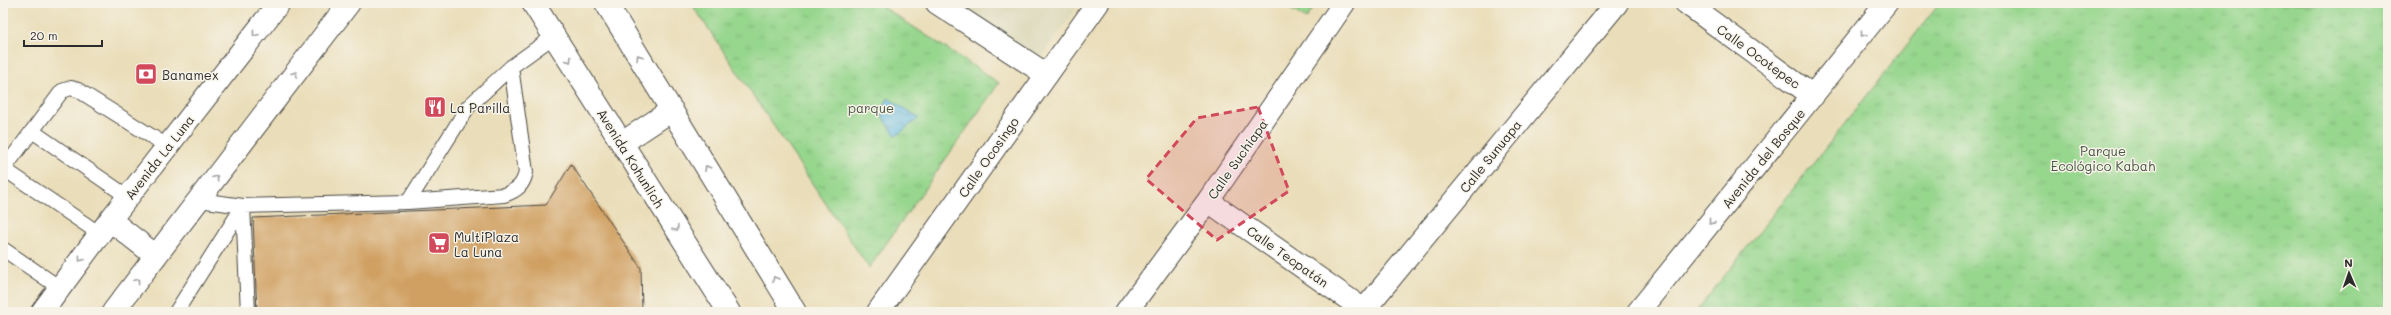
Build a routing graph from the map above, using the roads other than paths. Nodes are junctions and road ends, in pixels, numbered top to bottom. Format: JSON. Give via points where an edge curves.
{"nodes":[{"id":1,"x":278,"y":3,"type":"edge"},
{"id":2,"x":349,"y":3,"type":"edge"},
{"id":3,"x":533,"y":3,"type":"edge"},
{"id":4,"x":606,"y":3,"type":"edge"},
{"id":5,"x":937,"y":3,"type":"edge"},
{"id":6,"x":1098,"y":3,"type":"edge"},
{"id":7,"x":1344,"y":3,"type":"edge"},
{"id":8,"x":1617,"y":3,"type":"edge"},
{"id":9,"x":1686,"y":3,"type":"edge"},
{"id":10,"x":1887,"y":3,"type":"edge"},
{"id":11,"x":554,"y":36,"type":"junction"},
{"id":12,"x":511,"y":67,"type":"junction"},
{"id":13,"x":1046,"y":75,"type":"junction"},
{"id":14,"x":1814,"y":96,"type":"junction"},
{"id":15,"x":672,"y":110,"type":"junction"},
{"id":16,"x":32,"y":131,"type":"junction"},
{"id":17,"x":622,"y":143,"type":"junction"},
{"id":18,"x":167,"y":146,"type":"junction"},
{"id":19,"x":3,"y":169,"type":"edge"},
{"id":20,"x":128,"y":197,"type":"junction"},
{"id":21,"x":199,"y":200,"type":"junction"},
{"id":22,"x":1208,"y":201,"type":"junction"},
{"id":23,"x":408,"y":202,"type":"junction"},
{"id":24,"x":243,"y":206,"type":"junction"},
{"id":25,"x":105,"y":227,"type":"junction"},
{"id":26,"x":3,"y":249,"type":"edge"},
{"id":27,"x":156,"y":256,"type":"junction"},
{"id":28,"x":60,"y":288,"type":"junction"},
{"id":29,"x":1366,"y":311,"type":"edge"},
{"id":30,"x":42,"y":312,"type":"edge"},
{"id":31,"x":113,"y":312,"type":"edge"},
{"id":32,"x":176,"y":312,"type":"edge"},
{"id":33,"x":248,"y":312,"type":"edge"},
{"id":34,"x":729,"y":312,"type":"edge"},
{"id":35,"x":795,"y":312,"type":"edge"},
{"id":36,"x":878,"y":312,"type":"edge"},
{"id":37,"x":1126,"y":312,"type":"edge"},
{"id":38,"x":1638,"y":312,"type":"edge"}],
"edges":[{"from":1,"to":18,"type":"street","name":"Avenida La Luna","one_way":true},
{"from":21,"to":2,"type":"street","one_way":true},
{"from":3,"to":11,"type":"street","name":"Avenida Kohunlich"},
{"from":15,"to":4,"type":"street","one_way":true},
{"from":5,"to":13,"type":"street"},
{"from":6,"to":13,"type":"street","name":"Calle Ocosingo"},
{"from":7,"to":22,"type":"street","name":"Calle Suchiapa"},
{"from":8,"to":29,"type":"street","name":"Calle Sunuapa"},
{"from":9,"to":14,"type":"street","name":"Calle Ocotepec"},
{"from":10,"to":14,"type":"street","name":"Avenida del Bosque","one_way":true},
{"from":11,"to":12,"type":"lane"},
{"from":11,"to":17,"type":"street","name":"Avenida Kohunlich","one_way":true},
{"from":12,"to":23,"type":"lane","via":[[468,107]]},
{"from":12,"to":23,"type":"lane","via":[[526,172],[524,182],[517,190],[504,195]]},
{"from":13,"to":36,"type":"street","name":"Calle Ocosingo"},
{"from":14,"to":38,"type":"street","name":"Avenida del Bosque","one_way":true},
{"from":15,"to":17,"type":"street"},
{"from":35,"to":15,"type":"street","one_way":true},
{"from":16,"to":18,"type":"lane","via":[[62,91],[71,88]]},
{"from":16,"to":19,"type":"lane"},
{"from":16,"to":20,"type":"lane"},
{"from":17,"to":34,"type":"street","name":"Avenida Kohunlich","one_way":true},
{"from":18,"to":20,"type":"street","name":"Avenida La Luna"},
{"from":19,"to":25,"type":"lane"},
{"from":20,"to":25,"type":"street","name":"Avenida La Luna"},
{"from":21,"to":24,"type":"lane"},
{"from":21,"to":27,"type":"street"},
{"from":22,"to":29,"type":"street","name":"Calle Tecpatán"},
{"from":22,"to":37,"type":"street","name":"Calle Suchiapa"},
{"from":23,"to":24,"type":"lane"},
{"from":24,"to":32,"type":"lane"},
{"from":24,"to":33,"type":"lane"},
{"from":25,"to":27,"type":"street"},
{"from":25,"to":28,"type":"street","name":"Avenida La Luna","one_way":true},
{"from":26,"to":28,"type":"lane"},
{"from":31,"to":27,"type":"street","one_way":true},
{"from":28,"to":30,"type":"street","name":"Avenida La Luna"}]}
